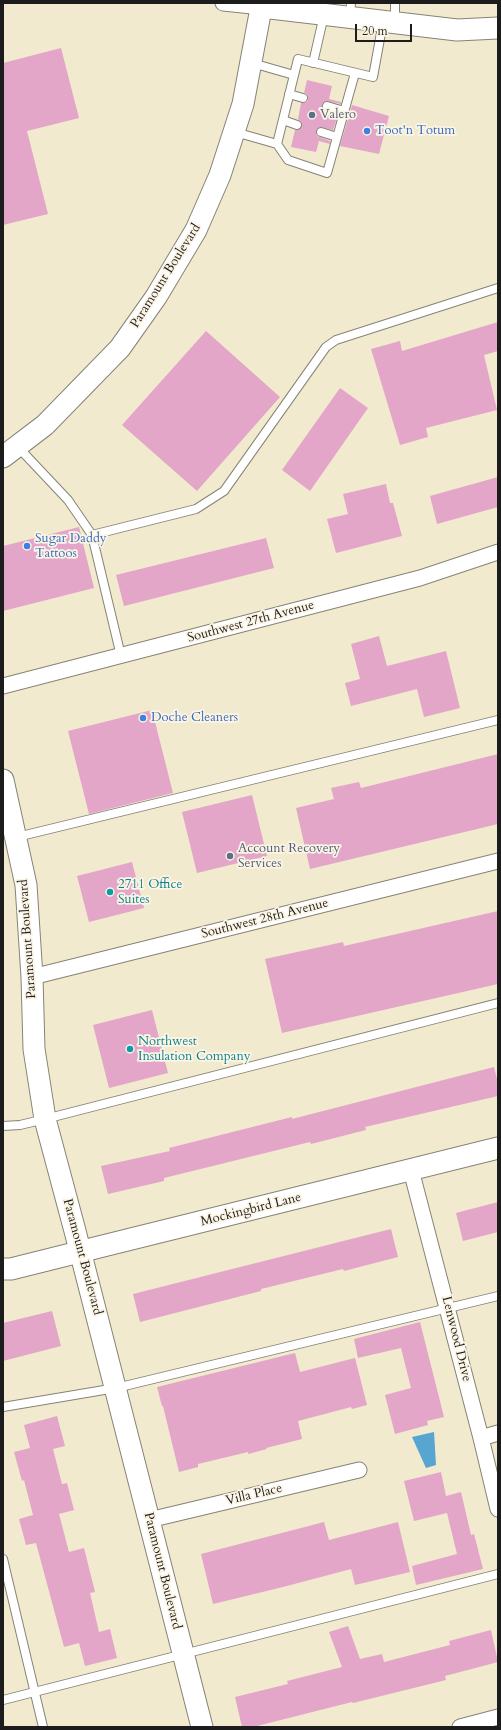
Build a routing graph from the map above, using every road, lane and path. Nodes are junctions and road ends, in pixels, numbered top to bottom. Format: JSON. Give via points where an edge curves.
{"nodes":[{"id":1,"x":223,"y":3,"type":"edge"},
{"id":2,"x":262,"y":5,"type":"edge"},
{"id":3,"x":351,"y":10,"type":"edge"},
{"id":4,"x":324,"y":14,"type":"junction"},
{"id":5,"x":391,"y":15,"type":"edge"},
{"id":6,"x":498,"y":28,"type":"edge"},
{"id":7,"x":251,"y":63,"type":"junction"},
{"id":8,"x":313,"y":63,"type":"junction"},
{"id":9,"x":355,"y":73,"type":"junction"},
{"id":10,"x":294,"y":74,"type":"junction"},
{"id":11,"x":289,"y":94,"type":"junction"},
{"id":12,"x":303,"y":98,"type":"dead end"},
{"id":13,"x":327,"y":106,"type":"dead end"},
{"id":14,"x":344,"y":111,"type":"junction"},
{"id":15,"x":283,"y":120,"type":"junction"},
{"id":16,"x":296,"y":125,"type":"dead end"},
{"id":17,"x":234,"y":132,"type":"junction"},
{"id":18,"x":321,"y":132,"type":"dead end"},
{"id":19,"x":336,"y":137,"type":"junction"},
{"id":20,"x":277,"y":144,"type":"junction"},
{"id":21,"x":498,"y":288,"type":"edge"},
{"id":22,"x":7,"y":454,"type":"edge"},
{"id":23,"x":92,"y":535,"type":"junction"},
{"id":24,"x":498,"y":552,"type":"edge"},
{"id":25,"x":121,"y":656,"type":"junction"},
{"id":26,"x":3,"y":686,"type":"edge"},
{"id":27,"x":498,"y":720,"type":"edge"},
{"id":28,"x":3,"y":780,"type":"edge"},
{"id":29,"x":16,"y":837,"type":"junction"},
{"id":30,"x":498,"y":860,"type":"edge"},
{"id":31,"x":32,"y":977,"type":"junction"},
{"id":32,"x":498,"y":1003,"type":"edge"},
{"id":33,"x":45,"y":1119,"type":"junction"},
{"id":34,"x":3,"y":1126,"type":"edge"},
{"id":35,"x":498,"y":1148,"type":"edge"},
{"id":36,"x":412,"y":1170,"type":"junction"},
{"id":37,"x":80,"y":1252,"type":"junction"},
{"id":38,"x":3,"y":1269,"type":"edge"},
{"id":39,"x":498,"y":1296,"type":"edge"},
{"id":40,"x":448,"y":1309,"type":"junction"},
{"id":41,"x":116,"y":1388,"type":"junction"},
{"id":42,"x":3,"y":1406,"type":"edge"},
{"id":43,"x":498,"y":1433,"type":"edge"},
{"id":44,"x":481,"y":1438,"type":"junction"},
{"id":45,"x":359,"y":1470,"type":"dead end"},
{"id":46,"x":498,"y":1509,"type":"edge"},
{"id":47,"x":150,"y":1520,"type":"junction"},
{"id":48,"x":3,"y":1559,"type":"edge"},
{"id":49,"x":498,"y":1574,"type":"edge"},
{"id":50,"x":184,"y":1654,"type":"junction"},
{"id":51,"x":34,"y":1692,"type":"junction"},
{"id":52,"x":3,"y":1700,"type":"edge"},
{"id":53,"x":498,"y":1717,"type":"edge"},
{"id":54,"x":43,"y":1727,"type":"edge"},
{"id":55,"x":202,"y":1727,"type":"edge"},
{"id":56,"x":460,"y":1727,"type":"edge"}],
"edges":[{"from":1,"to":2,"type":"street"},
{"from":2,"to":4,"type":"main road"},
{"from":2,"to":7,"type":"main road","name":"Paramount Boulevard"},
{"from":3,"to":4,"type":"main road"},
{"from":3,"to":5,"type":"main road"},
{"from":4,"to":8,"type":"lane"},
{"from":5,"to":6,"type":"main road","via":[[457,30]]},
{"from":5,"to":9,"type":"lane","via":[[373,77]]},
{"from":7,"to":10,"type":"lane"},
{"from":7,"to":17,"type":"main road","name":"Paramount Boulevard","via":[[243,104]]},
{"from":8,"to":9,"type":"lane"},
{"from":8,"to":10,"type":"lane","via":[[298,59]]},
{"from":9,"to":14,"type":"lane"},
{"from":10,"to":11,"type":"lane"},
{"from":11,"to":12,"type":"lane"},
{"from":11,"to":15,"type":"lane"},
{"from":13,"to":14,"type":"lane"},
{"from":14,"to":19,"type":"lane"},
{"from":15,"to":16,"type":"lane"},
{"from":15,"to":20,"type":"lane"},
{"from":17,"to":20,"type":"lane"},
{"from":17,"to":22,"type":"main road","name":"Paramount Boulevard","via":[[220,175],[196,230],[156,297],[120,348],[45,425]]},
{"from":18,"to":19,"type":"lane"},
{"from":19,"to":20,"type":"lane","via":[[327,173],[288,160]]},
{"from":21,"to":23,"type":"lane","via":[[336,340],[326,347],[224,491],[196,509]]},
{"from":22,"to":23,"type":"lane","via":[[68,500]]},
{"from":23,"to":25,"type":"lane"},
{"from":24,"to":25,"type":"street","name":"Southwest 27th Avenue","via":[[420,578]]},
{"from":25,"to":26,"type":"street","name":"Southwest 27th Avenue"},
{"from":27,"to":29,"type":"lane"},
{"from":28,"to":29,"type":"main road","name":"Paramount Boulevard"},
{"from":29,"to":31,"type":"main road","name":"Paramount Boulevard","via":[[26,885]]},
{"from":30,"to":31,"type":"street","name":"Southwest 28th Avenue"},
{"from":31,"to":33,"type":"main road","name":"Paramount Boulevard","via":[[34,1049]]},
{"from":32,"to":33,"type":"lane"},
{"from":33,"to":34,"type":"lane"},
{"from":33,"to":37,"type":"main road","name":"Paramount Boulevard"},
{"from":35,"to":36,"type":"main road","name":"Mockingbird Lane"},
{"from":36,"to":37,"type":"main road","name":"Mockingbird Lane"},
{"from":36,"to":40,"type":"street","name":"Lenwood Drive"},
{"from":37,"to":38,"type":"main road","name":"Mockingbird Lane"},
{"from":37,"to":41,"type":"main road","name":"Paramount Boulevard"},
{"from":39,"to":40,"type":"lane"},
{"from":40,"to":41,"type":"lane"},
{"from":40,"to":44,"type":"street","name":"Lenwood Drive"},
{"from":41,"to":42,"type":"lane"},
{"from":41,"to":47,"type":"main road","name":"Paramount Boulevard"},
{"from":43,"to":44,"type":"street"},
{"from":44,"to":46,"type":"street","name":"Lenwood Drive"},
{"from":45,"to":47,"type":"street","name":"Villa Place"},
{"from":47,"to":50,"type":"main road","name":"Paramount Boulevard"},
{"from":48,"to":51,"type":"lane"},
{"from":49,"to":50,"type":"lane"},
{"from":50,"to":51,"type":"lane"},
{"from":50,"to":55,"type":"main road","name":"Paramount Boulevard"},
{"from":51,"to":52,"type":"lane"},
{"from":51,"to":54,"type":"lane"},
{"from":53,"to":56,"type":"street"}]}
